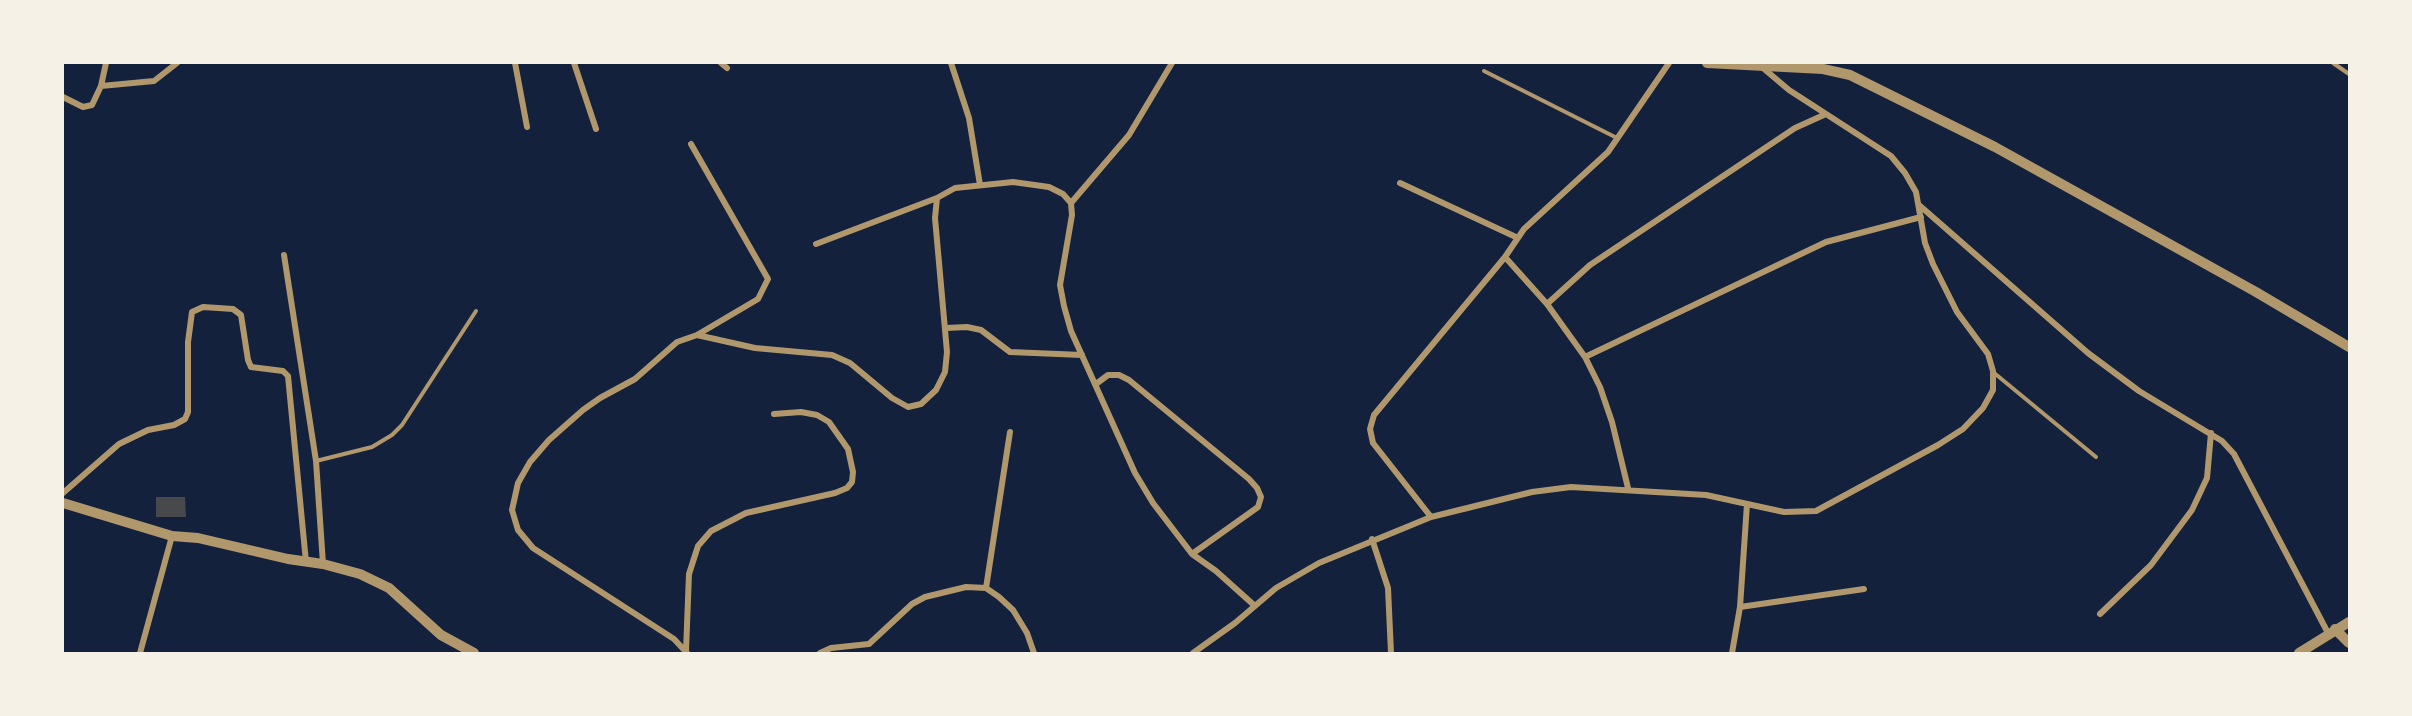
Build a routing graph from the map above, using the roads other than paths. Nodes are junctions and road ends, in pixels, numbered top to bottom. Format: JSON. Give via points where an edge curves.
{"nodes":[{"id":1,"x":106,"y":63,"type":"edge"},
{"id":2,"x":177,"y":63,"type":"edge"},
{"id":3,"x":515,"y":63,"type":"edge"},
{"id":4,"x":574,"y":63,"type":"edge"},
{"id":5,"x":951,"y":63,"type":"edge"},
{"id":6,"x":1173,"y":63,"type":"edge"},
{"id":7,"x":1669,"y":63,"type":"edge"},
{"id":8,"x":1707,"y":63,"type":"edge"},
{"id":9,"x":2333,"y":63,"type":"edge"},
{"id":10,"x":1755,"y":66,"type":"edge"},
{"id":11,"x":1484,"y":71,"type":"dead end"},
{"id":12,"x":2349,"y":74,"type":"edge"},
{"id":13,"x":101,"y":86,"type":"junction"},
{"id":14,"x":63,"y":98,"type":"edge"},
{"id":15,"x":1826,"y":114,"type":"junction"},
{"id":16,"x":526,"y":127,"type":"dead end"},
{"id":17,"x":596,"y":129,"type":"dead end"},
{"id":18,"x":1617,"y":138,"type":"junction"},
{"id":19,"x":691,"y":144,"type":"dead end"},
{"id":20,"x":1400,"y":183,"type":"dead end"},
{"id":21,"x":980,"y":185,"type":"junction"},
{"id":22,"x":937,"y":198,"type":"junction"},
{"id":23,"x":1071,"y":203,"type":"junction"},
{"id":24,"x":1918,"y":205,"type":"junction"},
{"id":25,"x":1921,"y":217,"type":"junction"},
{"id":26,"x":1518,"y":238,"type":"junction"},
{"id":27,"x":816,"y":244,"type":"dead end"},
{"id":28,"x":284,"y":255,"type":"dead end"},
{"id":29,"x":1505,"y":257,"type":"junction"},
{"id":30,"x":1546,"y":304,"type":"junction"},
{"id":31,"x":476,"y":310,"type":"dead end"},
{"id":32,"x":946,"y":328,"type":"junction"},
{"id":33,"x":696,"y":335,"type":"junction"},
{"id":34,"x":2349,"y":347,"type":"edge"},
{"id":35,"x":1082,"y":356,"type":"junction"},
{"id":36,"x":1586,"y":357,"type":"junction"},
{"id":37,"x":1993,"y":371,"type":"junction"},
{"id":38,"x":1096,"y":384,"type":"junction"},
{"id":39,"x":774,"y":414,"type":"dead end"},
{"id":40,"x":1010,"y":432,"type":"dead end"},
{"id":41,"x":2211,"y":433,"type":"junction"},
{"id":42,"x":2096,"y":458,"type":"dead end"},
{"id":43,"x":316,"y":461,"type":"junction"},
{"id":44,"x":1628,"y":488,"type":"junction"},
{"id":45,"x":63,"y":493,"type":"edge"},
{"id":46,"x":63,"y":503,"type":"edge"},
{"id":47,"x":1747,"y":504,"type":"junction"},
{"id":48,"x":1431,"y":517,"type":"junction"},
{"id":49,"x":172,"y":536,"type":"junction"},
{"id":50,"x":1372,"y":539,"type":"junction"},
{"id":51,"x":1192,"y":554,"type":"junction"},
{"id":52,"x":306,"y":562,"type":"junction"},
{"id":53,"x":323,"y":564,"type":"junction"},
{"id":54,"x":986,"y":588,"type":"junction"},
{"id":55,"x":1864,"y":589,"type":"dead end"},
{"id":56,"x":1255,"y":606,"type":"junction"},
{"id":57,"x":1740,"y":607,"type":"junction"},
{"id":58,"x":2100,"y":614,"type":"dead end"},
{"id":59,"x":2349,"y":622,"type":"edge"},
{"id":60,"x":2332,"y":631,"type":"junction"},
{"id":61,"x":2349,"y":643,"type":"edge"},
{"id":62,"x":687,"y":652,"type":"edge"},
{"id":63,"x":140,"y":653,"type":"edge"},
{"id":64,"x":474,"y":653,"type":"edge"},
{"id":65,"x":820,"y":653,"type":"edge"},
{"id":66,"x":1034,"y":653,"type":"edge"},
{"id":67,"x":1193,"y":653,"type":"edge"},
{"id":68,"x":1391,"y":653,"type":"edge"},
{"id":69,"x":1732,"y":653,"type":"edge"},
{"id":70,"x":2299,"y":653,"type":"edge"}],
"edges":[{"from":1,"to":13,"type":"street"},
{"from":2,"to":13,"type":"street","via":[[154,81]]},
{"from":3,"to":16,"type":"street"},
{"from":4,"to":17,"type":"street"},
{"from":5,"to":21,"type":"street","via":[[969,118]]},
{"from":6,"to":23,"type":"street","via":[[1129,135]]},
{"from":7,"to":18,"type":"street"},
{"from":8,"to":10,"type":"street"},
{"from":9,"to":12,"type":"lane"},
{"from":10,"to":15,"type":"street"},
{"from":10,"to":34,"type":"street","via":[[1822,69],[1850,75],[1995,147]]},
{"from":11,"to":18,"type":"lane"},
{"from":13,"to":14,"type":"street","via":[[92,105],[83,107]]},
{"from":15,"to":24,"type":"street","via":[[1891,156],[1905,172]]},
{"from":15,"to":30,"type":"street","via":[[1795,128],[1590,265]]},
{"from":18,"to":26,"type":"street","via":[[1595,167],[1542,210]]},
{"from":19,"to":33,"type":"street","via":[[768,279],[758,299]]},
{"from":20,"to":26,"type":"street"},
{"from":21,"to":22,"type":"street","via":[[956,188]]},
{"from":21,"to":23,"type":"street","via":[[1031,183],[1063,194]]},
{"from":22,"to":27,"type":"street"},
{"from":22,"to":32,"type":"street","via":[[935,218]]},
{"from":23,"to":35,"type":"street","via":[[1060,285],[1071,331]]},
{"from":24,"to":25,"type":"street"},
{"from":24,"to":41,"type":"street","via":[[2088,353],[2139,391]]},
{"from":25,"to":36,"type":"street","via":[[1826,242]]},
{"from":25,"to":37,"type":"street","via":[[1925,243],[1944,289],[1988,354]]},
{"from":26,"to":29,"type":"street"},
{"from":28,"to":43,"type":"street"},
{"from":29,"to":30,"type":"street"},
{"from":29,"to":48,"type":"street","via":[[1374,415],[1370,429],[1373,443]]},
{"from":30,"to":36,"type":"street"},
{"from":31,"to":43,"type":"lane","via":[[392,435],[372,447]]},
{"from":32,"to":33,"type":"street","via":[[945,372],[936,390],[921,404],[908,407],[850,363],[832,355],[755,348]]},
{"from":32,"to":35,"type":"street","via":[[981,330],[1010,352]]},
{"from":33,"to":62,"type":"street","via":[[677,342],[635,379],[600,398],[549,440],[518,483],[512,510],[518,530],[533,548],[674,639]]},
{"from":35,"to":38,"type":"street"},
{"from":36,"to":44,"type":"street","via":[[1612,422]]},
{"from":37,"to":42,"type":"lane"},
{"from":37,"to":47,"type":"street","via":[[1993,390],[1983,408],[1963,429],[1816,511],[1784,512]]},
{"from":38,"to":51,"type":"street","via":[[1135,473]]},
{"from":38,"to":51,"type":"street","via":[[1108,375],[1129,380],[1257,488],[1261,497],[1258,507]]},
{"from":39,"to":62,"type":"street","via":[[801,412],[830,422],[848,449],[852,482],[835,493],[746,513],[711,531],[698,546],[689,574]]},
{"from":40,"to":54,"type":"street"},
{"from":41,"to":58,"type":"street","via":[[2207,478],[2192,510],[2151,565]]},
{"from":41,"to":60,"type":"street","via":[[2234,454]]},
{"from":43,"to":53,"type":"street"},
{"from":44,"to":47,"type":"street","via":[[1706,495]]},
{"from":44,"to":48,"type":"street","via":[[1571,487],[1532,492]]},
{"from":45,"to":52,"type":"street","via":[[119,444],[184,419],[188,412],[192,312],[202,307],[233,309],[241,315],[251,366],[288,376]]},
{"from":46,"to":49,"type":"street"},
{"from":47,"to":57,"type":"street"},
{"from":48,"to":50,"type":"street"},
{"from":49,"to":52,"type":"street"},
{"from":49,"to":63,"type":"street"},
{"from":50,"to":56,"type":"street","via":[[1319,563],[1276,588]]},
{"from":50,"to":68,"type":"street","via":[[1388,588]]},
{"from":51,"to":56,"type":"street"},
{"from":52,"to":53,"type":"street"},
{"from":53,"to":64,"type":"street","via":[[360,574],[389,588],[441,635]]},
{"from":54,"to":65,"type":"street","via":[[966,587],[925,597],[869,644]]},
{"from":54,"to":66,"type":"street","via":[[1013,610],[1028,633]]},
{"from":55,"to":57,"type":"street"},
{"from":56,"to":67,"type":"street"},
{"from":57,"to":69,"type":"street"},
{"from":59,"to":60,"type":"street"},
{"from":60,"to":61,"type":"street"},
{"from":60,"to":70,"type":"street"}]}
